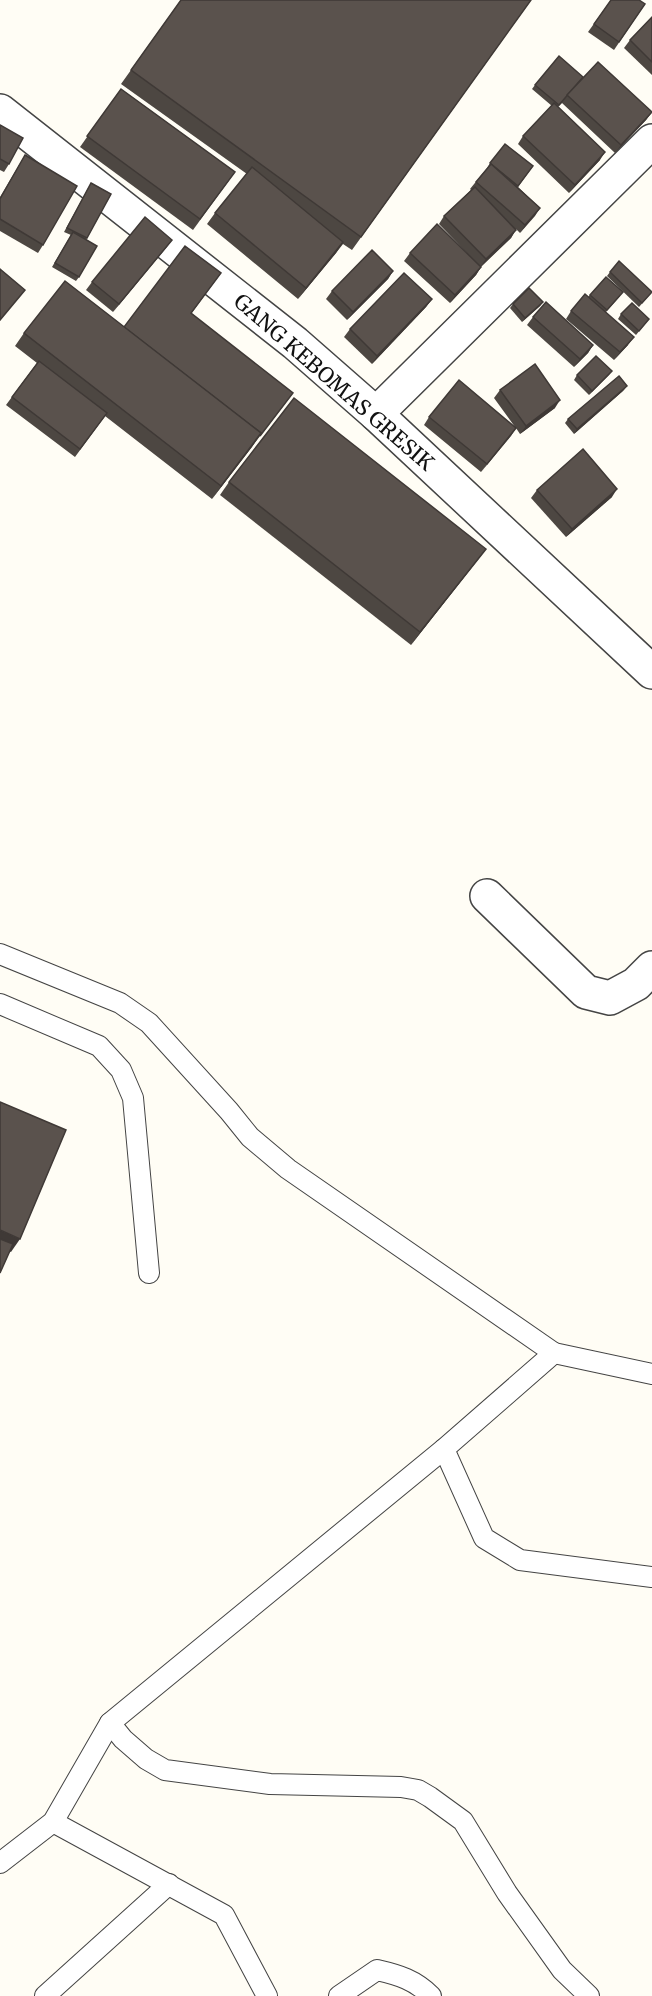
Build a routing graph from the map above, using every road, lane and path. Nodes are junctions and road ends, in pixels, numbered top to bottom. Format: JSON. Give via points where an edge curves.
{"nodes":[{"id":1,"x":0,"y":111,"type":"edge"},
{"id":2,"x":652,"y":141,"type":"edge"},
{"id":3,"x":376,"y":414,"type":"junction"},
{"id":4,"x":652,"y":672,"type":"edge"},
{"id":5,"x":487,"y":896,"type":"dead end"},
{"id":6,"x":0,"y":954,"type":"edge"},
{"id":7,"x":652,"y":968,"type":"edge"},
{"id":8,"x":0,"y":1004,"type":"edge"},
{"id":9,"x":148,"y":1274,"type":"dead end"},
{"id":10,"x":554,"y":1353,"type":"junction"},
{"id":11,"x":652,"y":1374,"type":"edge"},
{"id":12,"x":444,"y":1449,"type":"junction"},
{"id":13,"x":652,"y":1577,"type":"edge"},
{"id":14,"x":110,"y":1723,"type":"junction"},
{"id":15,"x":53,"y":1822,"type":"junction"},
{"id":16,"x":0,"y":1863,"type":"edge"},
{"id":17,"x":169,"y":1884,"type":"junction"},
{"id":18,"x":45,"y":1996,"type":"edge"},
{"id":19,"x":267,"y":1996,"type":"edge"},
{"id":20,"x":339,"y":1996,"type":"edge"},
{"id":21,"x":431,"y":1996,"type":"edge"},
{"id":22,"x":589,"y":1996,"type":"edge"}],
"edges":[{"from":1,"to":3,"type":"street","name":"GANG KEBOMAS GRESIK","via":[[295,343]]},
{"from":2,"to":3,"type":"street"},
{"from":3,"to":4,"type":"street","name":"GANG KEBOMAS GRESIK"},
{"from":5,"to":7,"type":"street","via":[[586,992],[610,998],[636,984]]},
{"from":6,"to":10,"type":"lane","via":[[120,1003],[149,1023],[250,1137],[288,1169]]},
{"from":8,"to":9,"type":"lane","via":[[99,1046],[121,1070],[134,1098]]},
{"from":10,"to":11,"type":"lane"},
{"from":10,"to":12,"type":"lane"},
{"from":12,"to":13,"type":"lane","via":[[484,1538],[520,1560]]},
{"from":12,"to":14,"type":"lane"},
{"from":14,"to":15,"type":"lane"},
{"from":14,"to":22,"type":"lane","via":[[146,1759],[165,1770],[270,1784],[418,1790],[463,1821],[507,1893],[562,1970]]},
{"from":15,"to":16,"type":"lane"},
{"from":15,"to":17,"type":"lane"},
{"from":17,"to":18,"type":"lane"},
{"from":17,"to":19,"type":"lane","via":[[224,1915]]},
{"from":20,"to":21,"type":"lane","via":[[377,1970],[420,1985]]}]}
